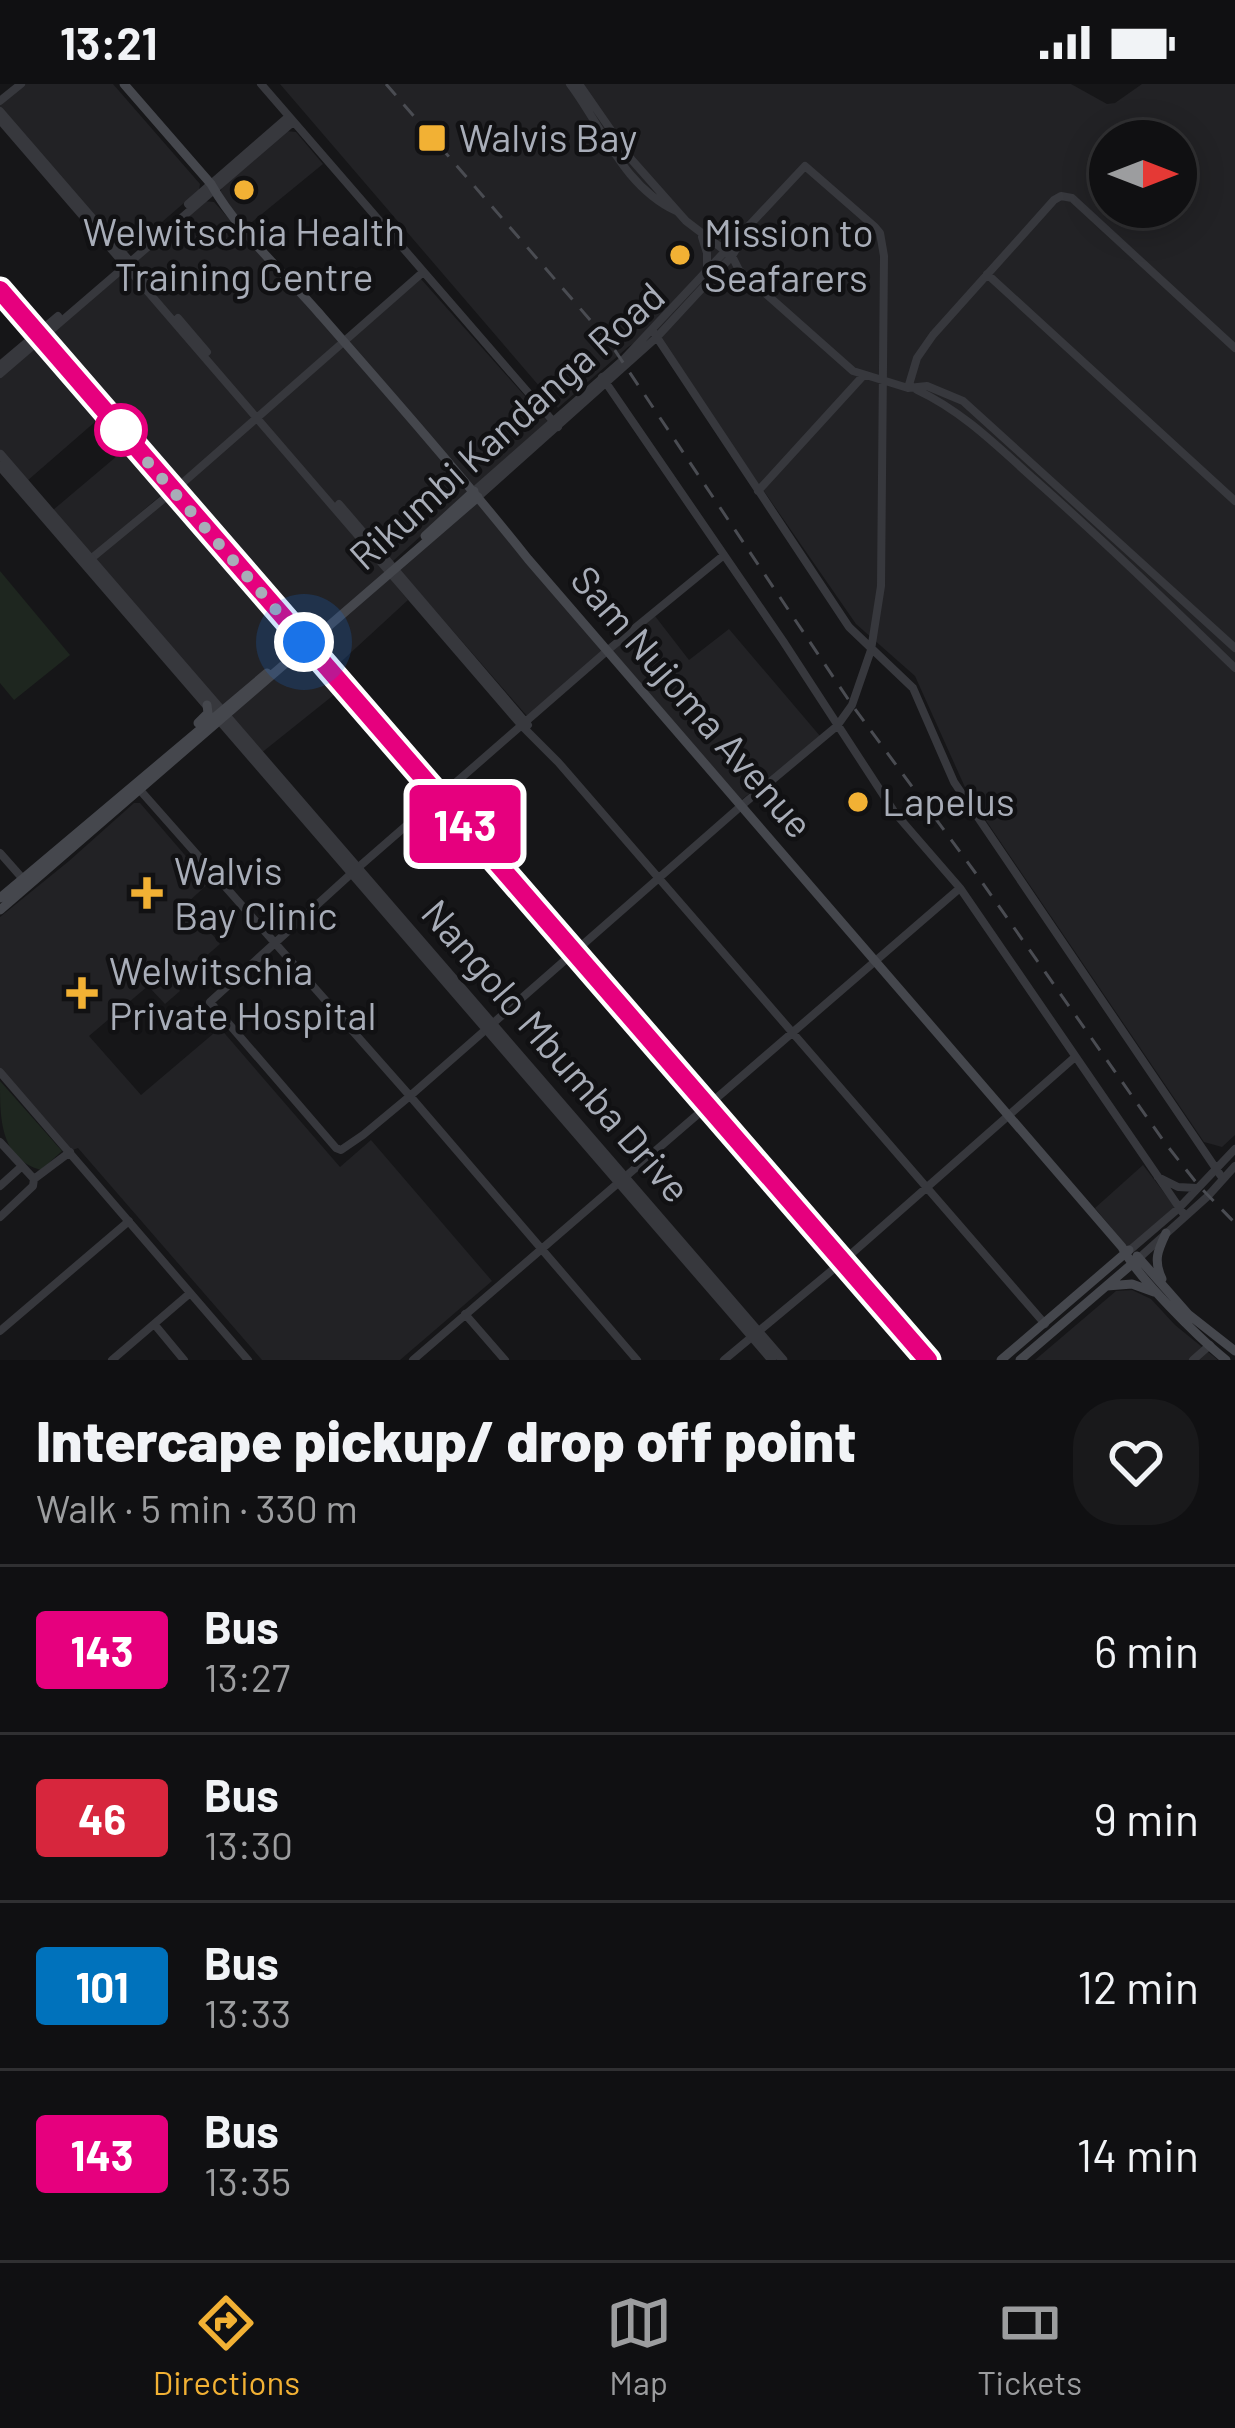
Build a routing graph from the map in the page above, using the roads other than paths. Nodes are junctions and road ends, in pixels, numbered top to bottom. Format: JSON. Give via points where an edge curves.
{"nodes":[{"id":1,"x":20,"y":84,"type":"edge"},
{"id":2,"x":120,"y":84,"type":"edge"},
{"id":3,"x":261,"y":84,"type":"edge"},
{"id":4,"x":575,"y":84,"type":"edge"},
{"id":5,"x":0,"y":101,"type":"edge"},
{"id":6,"x":0,"y":111,"type":"edge"},
{"id":7,"x":0,"y":120,"type":"edge"},
{"id":8,"x":290,"y":120,"type":"junction"},
{"id":9,"x":212,"y":189,"type":"junction"},
{"id":10,"x":701,"y":233,"type":"junction"},
{"id":11,"x":725,"y":257,"type":"junction"},
{"id":12,"x":126,"y":261,"type":"junction"},
{"id":13,"x":706,"y":270,"type":"junction"},
{"id":14,"x":422,"y":273,"type":"junction"},
{"id":15,"x":987,"y":274,"type":"junction"},
{"id":16,"x":0,"y":286,"type":"edge"},
{"id":17,"x":655,"y":333,"type":"junction"},
{"id":18,"x":42,"y":334,"type":"junction"},
{"id":19,"x":343,"y":340,"type":"junction"},
{"id":20,"x":1235,"y":348,"type":"edge"},
{"id":21,"x":0,"y":370,"type":"edge"},
{"id":22,"x":863,"y":376,"type":"junction"},
{"id":23,"x":604,"y":380,"type":"junction"},
{"id":24,"x":882,"y":381,"type":"junction"},
{"id":25,"x":911,"y":388,"type":"junction"},
{"id":26,"x":259,"y":416,"type":"junction"},
{"id":27,"x":556,"y":424,"type":"junction"},
{"id":28,"x":0,"y":454,"type":"edge"},
{"id":29,"x":0,"y":466,"type":"edge"},
{"id":30,"x":176,"y":489,"type":"junction"},
{"id":31,"x":758,"y":491,"type":"junction"},
{"id":32,"x":476,"y":494,"type":"junction"},
{"id":33,"x":1235,"y":501,"type":"edge"},
{"id":34,"x":724,"y":555,"type":"junction"},
{"id":35,"x":87,"y":562,"type":"junction"},
{"id":36,"x":392,"y":569,"type":"junction"},
{"id":37,"x":1175,"y":594,"type":"junction"},
{"id":38,"x":1167,"y":603,"type":"junction"},
{"id":39,"x":1211,"y":627,"type":"junction"},
{"id":40,"x":1203,"y":637,"type":"junction"},
{"id":41,"x":309,"y":644,"type":"junction"},
{"id":42,"x":1235,"y":648,"type":"edge"},
{"id":43,"x":608,"y":650,"type":"junction"},
{"id":44,"x":871,"y":650,"type":"junction"},
{"id":45,"x":1235,"y":668,"type":"edge"},
{"id":46,"x":207,"y":705,"type":"junction"},
{"id":47,"x":221,"y":716,"type":"junction"},
{"id":48,"x":526,"y":726,"type":"junction"},
{"id":49,"x":837,"y":726,"type":"junction"},
{"id":50,"x":185,"y":741,"type":"junction"},
{"id":51,"x":137,"y":787,"type":"junction"},
{"id":52,"x":440,"y":796,"type":"junction"},
{"id":53,"x":741,"y":806,"type":"junction"},
{"id":54,"x":0,"y":853,"type":"edge"},
{"id":55,"x":355,"y":870,"type":"junction"},
{"id":56,"x":658,"y":877,"type":"junction"},
{"id":57,"x":25,"y":883,"type":"junction"},
{"id":58,"x":960,"y":888,"type":"junction"},
{"id":59,"x":0,"y":898,"type":"edge"},
{"id":60,"x":0,"y":910,"type":"edge"},
{"id":61,"x":274,"y":944,"type":"junction"},
{"id":62,"x":574,"y":952,"type":"junction"},
{"id":63,"x":876,"y":959,"type":"junction"},
{"id":64,"x":489,"y":1025,"type":"junction"},
{"id":65,"x":790,"y":1033,"type":"junction"},
{"id":66,"x":1075,"y":1057,"type":"junction"},
{"id":67,"x":1,"y":1074,"type":"edge"},
{"id":68,"x":410,"y":1096,"type":"junction"},
{"id":69,"x":709,"y":1106,"type":"junction"},
{"id":70,"x":1009,"y":1114,"type":"junction"},
{"id":71,"x":0,"y":1142,"type":"edge"},
{"id":72,"x":1235,"y":1149,"type":"edge"},
{"id":73,"x":70,"y":1153,"type":"junction"},
{"id":74,"x":1203,"y":1153,"type":"junction"},
{"id":75,"x":1235,"y":1166,"type":"edge"},
{"id":76,"x":21,"y":1167,"type":"junction"},
{"id":77,"x":1214,"y":1169,"type":"junction"},
{"id":78,"x":1156,"y":1176,"type":"junction"},
{"id":79,"x":34,"y":1179,"type":"junction"},
{"id":80,"x":622,"y":1179,"type":"junction"},
{"id":81,"x":1223,"y":1179,"type":"junction"},
{"id":82,"x":1200,"y":1185,"type":"junction"},
{"id":83,"x":0,"y":1186,"type":"edge"},
{"id":84,"x":926,"y":1188,"type":"junction"},
{"id":85,"x":1182,"y":1212,"type":"junction"},
{"id":86,"x":0,"y":1217,"type":"edge"},
{"id":87,"x":129,"y":1221,"type":"junction"},
{"id":88,"x":1166,"y":1233,"type":"junction"},
{"id":89,"x":541,"y":1248,"type":"junction"},
{"id":90,"x":1130,"y":1254,"type":"junction"},
{"id":91,"x":842,"y":1262,"type":"junction"},
{"id":92,"x":1107,"y":1286,"type":"junction"},
{"id":93,"x":189,"y":1294,"type":"junction"},
{"id":94,"x":1167,"y":1296,"type":"junction"},
{"id":95,"x":465,"y":1314,"type":"junction"},
{"id":96,"x":154,"y":1325,"type":"junction"},
{"id":97,"x":1048,"y":1328,"type":"junction"},
{"id":98,"x":0,"y":1330,"type":"edge"},
{"id":99,"x":754,"y":1333,"type":"junction"},
{"id":100,"x":1214,"y":1342,"type":"junction"},
{"id":101,"x":1235,"y":1351,"type":"edge"},
{"id":102,"x":112,"y":1360,"type":"edge"},
{"id":103,"x":184,"y":1360,"type":"edge"},
{"id":104,"x":248,"y":1360,"type":"edge"},
{"id":105,"x":413,"y":1360,"type":"edge"},
{"id":106,"x":505,"y":1360,"type":"edge"},
{"id":107,"x":637,"y":1360,"type":"edge"},
{"id":108,"x":724,"y":1360,"type":"edge"},
{"id":109,"x":772,"y":1360,"type":"edge"},
{"id":110,"x":783,"y":1360,"type":"edge"},
{"id":111,"x":928,"y":1360,"type":"edge"},
{"id":112,"x":1001,"y":1360,"type":"edge"},
{"id":113,"x":1020,"y":1360,"type":"edge"},
{"id":114,"x":1192,"y":1360,"type":"edge"},
{"id":115,"x":1226,"y":1360,"type":"edge"}],
"edges":[{"from":1,"to":5,"type":"street"},
{"from":2,"to":9,"type":"main road","name":"Sam Nujoma Avenue"},
{"from":3,"to":8,"type":"street"},
{"from":4,"to":10,"type":"street"},
{"from":6,"to":12,"type":"street"},
{"from":7,"to":12,"type":"street"},
{"from":8,"to":9,"type":"street"},
{"from":8,"to":14,"type":"street"},
{"from":9,"to":12,"type":"street"},
{"from":9,"to":19,"type":"main road","name":"Sam Nujoma Avenue"},
{"from":10,"to":11,"type":"street"},
{"from":10,"to":13,"type":"street"},
{"from":11,"to":13,"type":"street","name":"Rikumbi Kandanga Road"},
{"from":11,"to":17,"type":"street","name":"Rikumbi Kandanga Road"},
{"from":11,"to":22,"type":"street"},
{"from":11,"to":24,"type":"street","name":"Rikumbi Kandanga Road","via":[[805,166],[880,233]]},
{"from":12,"to":18,"type":"street"},
{"from":12,"to":26,"type":"street"},
{"from":13,"to":17,"type":"street","name":"Rikumbi Kandanga Road"},
{"from":14,"to":19,"type":"street"},
{"from":14,"to":27,"type":"street"},
{"from":15,"to":20,"type":"street","via":[[1054,200],[1072,198]]},
{"from":15,"to":25,"type":"street","via":[[925,347]]},
{"from":15,"to":33,"type":"street"},
{"from":16,"to":18,"type":"street"},
{"from":17,"to":23,"type":"street","name":"Rikumbi Kandanga Road"},
{"from":17,"to":31,"type":"street"},
{"from":18,"to":21,"type":"street"},
{"from":18,"to":30,"type":"street"},
{"from":19,"to":26,"type":"street"},
{"from":19,"to":32,"type":"main road","name":"Sam Nujoma Avenue"},
{"from":22,"to":24,"type":"street"},
{"from":22,"to":31,"type":"street"},
{"from":23,"to":27,"type":"street","name":"Rikumbi Kandanga Road"},
{"from":23,"to":34,"type":"street"},
{"from":24,"to":25,"type":"street"},
{"from":24,"to":44,"type":"street","via":[[881,586]]},
{"from":25,"to":37,"type":"street","via":[[963,401]]},
{"from":25,"to":38,"type":"street","via":[[965,418]]},
{"from":26,"to":30,"type":"street"},
{"from":26,"to":36,"type":"street"},
{"from":27,"to":32,"type":"street","name":"Rikumbi Kandanga Road"},
{"from":28,"to":35,"type":"street","name":"Nangolo Mbumba Drive"},
{"from":29,"to":35,"type":"street","name":"Nangolo Mbumba Drive"},
{"from":30,"to":35,"type":"street"},
{"from":30,"to":41,"type":"street"},
{"from":31,"to":44,"type":"street"},
{"from":32,"to":36,"type":"main road","name":"Rikumbi Kandanga Road"},
{"from":32,"to":43,"type":"main road","name":"Sam Nujoma Avenue"},
{"from":34,"to":43,"type":"street"},
{"from":34,"to":49,"type":"street"},
{"from":35,"to":46,"type":"street","name":"Nangolo Mbumba Drive"},
{"from":35,"to":47,"type":"street","name":"Nangolo Mbumba Drive"},
{"from":36,"to":41,"type":"main road","name":"Rikumbi Kandanga Road"},
{"from":36,"to":48,"type":"street"},
{"from":37,"to":38,"type":"street"},
{"from":37,"to":39,"type":"street"},
{"from":38,"to":40,"type":"street"},
{"from":39,"to":40,"type":"street"},
{"from":39,"to":42,"type":"street"},
{"from":40,"to":45,"type":"street"},
{"from":41,"to":47,"type":"main road","name":"Rikumbi Kandanga Road"},
{"from":41,"to":52,"type":"street"},
{"from":43,"to":48,"type":"street"},
{"from":43,"to":53,"type":"main road","name":"Sam Nujoma Avenue"},
{"from":44,"to":49,"type":"street","via":[[856,699]]},
{"from":44,"to":74,"type":"street","via":[[913,688],[954,782]]},
{"from":46,"to":47,"type":"street","name":"Nangolo Mbumba Drive"},
{"from":46,"to":50,"type":"main road"},
{"from":47,"to":50,"type":"main road","name":"Rikumbi Kandanga Road"},
{"from":47,"to":51,"type":"main road","name":"Rikumbi Kandanga Road"},
{"from":47,"to":55,"type":"street","name":"Nangolo Mbumba Drive"},
{"from":48,"to":52,"type":"street"},
{"from":48,"to":56,"type":"street"},
{"from":49,"to":53,"type":"street"},
{"from":49,"to":58,"type":"street","via":[[895,813]]},
{"from":50,"to":51,"type":"main road","name":"Rikumbi Kandanga Road"},
{"from":51,"to":57,"type":"main road","name":"Rikumbi Kandanga Road"},
{"from":51,"to":61,"type":"street"},
{"from":52,"to":55,"type":"street"},
{"from":52,"to":62,"type":"street"},
{"from":53,"to":56,"type":"street"},
{"from":53,"to":63,"type":"main road","name":"Sam Nujoma Avenue"},
{"from":54,"to":57,"type":"street"},
{"from":55,"to":61,"type":"street"},
{"from":55,"to":64,"type":"street","name":"Nangolo Mbumba Drive"},
{"from":56,"to":62,"type":"street"},
{"from":56,"to":65,"type":"street"},
{"from":57,"to":59,"type":"main road","name":"Rikumbi Kandanga Road"},
{"from":57,"to":60,"type":"main road","name":"Rikumbi Kandanga Road"},
{"from":58,"to":63,"type":"street"},
{"from":58,"to":66,"type":"street"},
{"from":61,"to":68,"type":"street"},
{"from":61,"to":68,"type":"street","via":[[210,1002],[336,1148]]},
{"from":62,"to":64,"type":"street"},
{"from":62,"to":69,"type":"street"},
{"from":63,"to":65,"type":"street"},
{"from":63,"to":70,"type":"main road","name":"Sam Nujoma Avenue"},
{"from":64,"to":68,"type":"street"},
{"from":64,"to":80,"type":"street","name":"Nangolo Mbumba Drive"},
{"from":65,"to":69,"type":"street"},
{"from":65,"to":84,"type":"street"},
{"from":66,"to":70,"type":"street"},
{"from":66,"to":78,"type":"street"},
{"from":67,"to":73,"type":"street"},
{"from":68,"to":89,"type":"street"},
{"from":69,"to":80,"type":"street"},
{"from":69,"to":91,"type":"street"},
{"from":70,"to":84,"type":"street"},
{"from":70,"to":90,"type":"main road","name":"Sam Nujoma Avenue"},
{"from":71,"to":76,"type":"street"},
{"from":72,"to":77,"type":"street"},
{"from":73,"to":79,"type":"street"},
{"from":73,"to":87,"type":"street"},
{"from":74,"to":77,"type":"street"},
{"from":74,"to":82,"type":"street"},
{"from":75,"to":81,"type":"street"},
{"from":76,"to":79,"type":"street"},
{"from":76,"to":83,"type":"street"},
{"from":77,"to":81,"type":"street"},
{"from":77,"to":82,"type":"street"},
{"from":78,"to":82,"type":"street","via":[[1178,1187]]},
{"from":78,"to":85,"type":"street"},
{"from":79,"to":86,"type":"street"},
{"from":80,"to":89,"type":"street"},
{"from":80,"to":99,"type":"street","name":"Nangolo Mbumba Drive"},
{"from":81,"to":85,"type":"street"},
{"from":82,"to":85,"type":"street"},
{"from":84,"to":91,"type":"street"},
{"from":84,"to":97,"type":"street"},
{"from":85,"to":88,"type":"street"},
{"from":85,"to":90,"type":"street"},
{"from":87,"to":93,"type":"street"},
{"from":87,"to":98,"type":"street"},
{"from":88,"to":90,"type":"street"},
{"from":88,"to":94,"type":"main road","via":[[1156,1264]]},
{"from":89,"to":95,"type":"street"},
{"from":89,"to":107,"type":"street"},
{"from":90,"to":92,"type":"main road"},
{"from":90,"to":94,"type":"main road","name":"Sam Nujoma Avenue"},
{"from":90,"to":97,"type":"main road"},
{"from":91,"to":99,"type":"street"},
{"from":91,"to":111,"type":"street"},
{"from":92,"to":94,"type":"main road","via":[[1139,1285]]},
{"from":92,"to":97,"type":"main road"},
{"from":93,"to":96,"type":"street"},
{"from":93,"to":104,"type":"street"},
{"from":94,"to":100,"type":"main road","name":"Sam Nujoma Avenue"},
{"from":95,"to":105,"type":"street"},
{"from":95,"to":106,"type":"street"},
{"from":96,"to":102,"type":"street"},
{"from":96,"to":103,"type":"street"},
{"from":97,"to":112,"type":"main road"},
{"from":97,"to":113,"type":"main road"},
{"from":99,"to":108,"type":"street"},
{"from":99,"to":109,"type":"street","name":"Nangolo Mbumba Drive"},
{"from":99,"to":110,"type":"street","name":"Nangolo Mbumba Drive"},
{"from":100,"to":101,"type":"main road","name":"Sam Nujoma Avenue"},
{"from":100,"to":114,"type":"street"},
{"from":100,"to":115,"type":"main road","name":"Sam Nujoma Avenue"}]}
